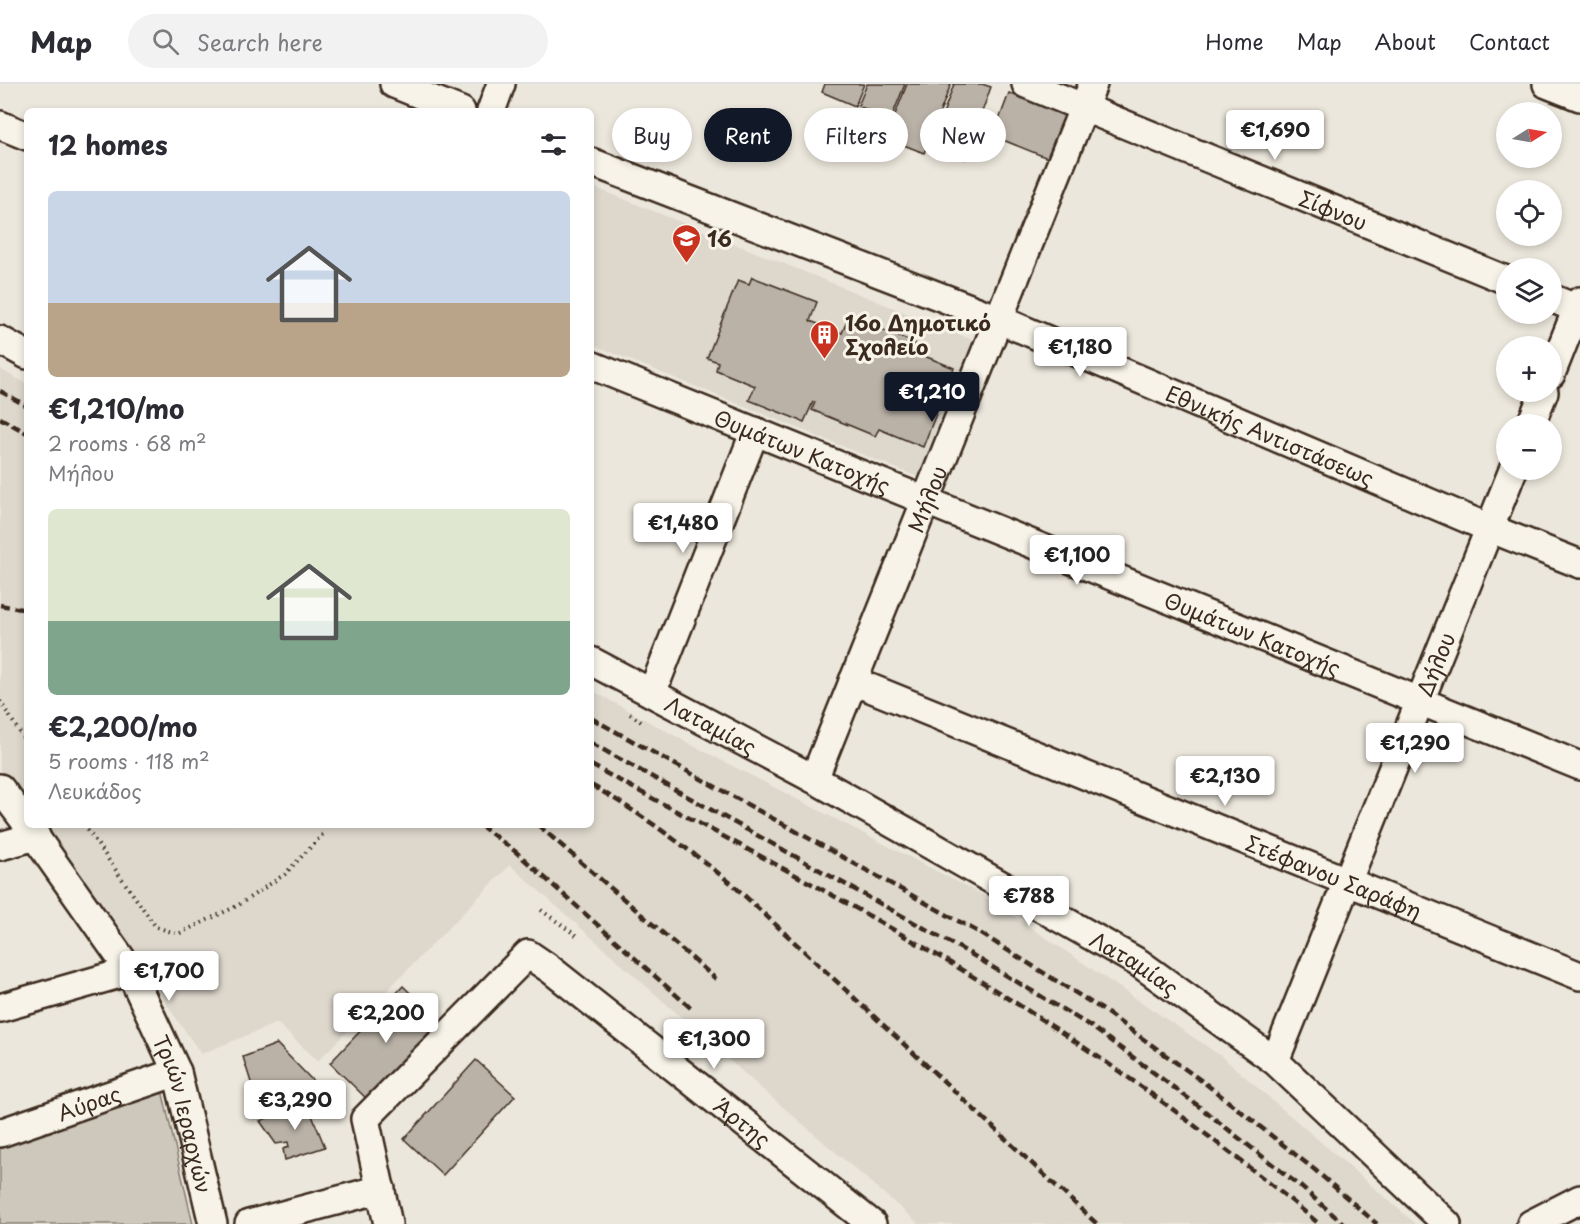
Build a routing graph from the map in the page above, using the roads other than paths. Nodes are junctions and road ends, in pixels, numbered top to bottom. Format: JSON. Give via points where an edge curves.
{"nodes":[{"id":1,"x":394,"y":84,"type":"edge"},
{"id":2,"x":501,"y":84,"type":"edge"},
{"id":3,"x":1026,"y":84,"type":"edge"},
{"id":4,"x":1547,"y":84,"type":"edge"},
{"id":5,"x":1088,"y":96,"type":"edge"},
{"id":6,"x":1580,"y":97,"type":"edge"},
{"id":7,"x":454,"y":108,"type":"edge"},
{"id":8,"x":492,"y":108,"type":"edge"},
{"id":9,"x":0,"y":125,"type":"edge"},
{"id":10,"x":24,"y":135,"type":"edge"},
{"id":11,"x":594,"y":163,"type":"edge"},
{"id":12,"x":1496,"y":276,"type":"edge"},
{"id":13,"x":1562,"y":301,"type":"edge"},
{"id":14,"x":1579,"y":306,"type":"edge"},
{"id":15,"x":998,"y":319,"type":"junction"},
{"id":16,"x":0,"y":340,"type":"edge"},
{"id":17,"x":1562,"y":347,"type":"edge"},
{"id":18,"x":24,"y":353,"type":"edge"},
{"id":19,"x":594,"y":366,"type":"edge"},
{"id":20,"x":755,"y":431,"type":"junction"},
{"id":21,"x":1509,"y":480,"type":"edge"},
{"id":22,"x":926,"y":500,"type":"junction"},
{"id":23,"x":1489,"y":528,"type":"junction"},
{"id":24,"x":1580,"y":564,"type":"edge"},
{"id":25,"x":594,"y":663,"type":"edge"},
{"id":26,"x":853,"y":681,"type":"junction"},
{"id":27,"x":652,"y":693,"type":"junction"},
{"id":28,"x":1420,"y":701,"type":"junction"},
{"id":29,"x":1580,"y":766,"type":"edge"},
{"id":30,"x":814,"y":779,"type":"junction"},
{"id":31,"x":0,"y":788,"type":"edge"},
{"id":32,"x":24,"y":821,"type":"edge"},
{"id":33,"x":30,"y":829,"type":"edge"},
{"id":34,"x":0,"y":846,"type":"edge"},
{"id":35,"x":1348,"y":881,"type":"junction"},
{"id":36,"x":129,"y":971,"type":"junction"},
{"id":37,"x":1580,"y":976,"type":"edge"},
{"id":38,"x":0,"y":1008,"type":"edge"},
{"id":39,"x":1275,"y":1061,"type":"junction"},
{"id":40,"x":177,"y":1072,"type":"junction"},
{"id":41,"x":0,"y":1133,"type":"edge"},
{"id":42,"x":381,"y":1189,"type":"junction"},
{"id":43,"x":1580,"y":1199,"type":"edge"},
{"id":44,"x":213,"y":1224,"type":"edge"},
{"id":45,"x":249,"y":1224,"type":"edge"},
{"id":46,"x":388,"y":1224,"type":"edge"},
{"id":47,"x":872,"y":1224,"type":"edge"},
{"id":48,"x":1447,"y":1224,"type":"edge"},
{"id":49,"x":1531,"y":1224,"type":"edge"}],
"edges":[{"from":1,"to":7,"type":"street"},
{"from":2,"to":8,"type":"street"},
{"from":3,"to":5,"type":"street","name":"Σίφνου"},
{"from":4,"to":6,"type":"street"},
{"from":5,"to":12,"type":"street","name":"Σίφνου"},
{"from":5,"to":15,"type":"street","name":"Μήλου"},
{"from":9,"to":10,"type":"street"},
{"from":11,"to":15,"type":"street","name":"Εθνικής Αντιστάσεως"},
{"from":13,"to":14,"type":"street"},
{"from":14,"to":17,"type":"street"},
{"from":15,"to":22,"type":"street","name":"Μήλου"},
{"from":15,"to":23,"type":"street","name":"Εθνικής Αντιστάσεως"},
{"from":16,"to":18,"type":"street"},
{"from":19,"to":20,"type":"street","name":"Θυμάτων Κατοχής"},
{"from":20,"to":22,"type":"street","name":"Θυμάτων Κατοχής"},
{"from":20,"to":27,"type":"street"},
{"from":21,"to":23,"type":"street","name":"Δήλου"},
{"from":22,"to":26,"type":"street","name":"Μήλου"},
{"from":22,"to":28,"type":"street","name":"Θυμάτων Κατοχής"},
{"from":23,"to":24,"type":"street","name":"Εθνικής Αντιστάσεως"},
{"from":23,"to":28,"type":"street","name":"Δήλου"},
{"from":25,"to":27,"type":"street","name":"Λαταμίας"},
{"from":26,"to":30,"type":"street","name":"Μήλου"},
{"from":26,"to":35,"type":"street","name":"Στέφανου Σαράφη"},
{"from":27,"to":30,"type":"street","name":"Λαταμίας"},
{"from":28,"to":29,"type":"street","name":"Θυμάτων Κατοχής"},
{"from":28,"to":35,"type":"street","name":"Δήλου"},
{"from":30,"to":39,"type":"street","name":"Λαταμίας","via":[[1139,963]]},
{"from":31,"to":32,"type":"street","name":"Τριών Ιεραρχών"},
{"from":33,"to":34,"type":"street"},
{"from":33,"to":36,"type":"street","name":"Τριών Ιεραρχών"},
{"from":35,"to":37,"type":"street","name":"Στέφανου Σαράφη"},
{"from":35,"to":39,"type":"street","name":"Δήλου"},
{"from":36,"to":38,"type":"street"},
{"from":36,"to":40,"type":"street","name":"Τριών Ιεραρχών"},
{"from":39,"to":48,"type":"street","name":"Λαταμίας"},
{"from":40,"to":41,"type":"street","name":"Αύρας"},
{"from":40,"to":44,"type":"street","name":"Τριών Ιεραρχών"},
{"from":42,"to":45,"type":"street"},
{"from":42,"to":46,"type":"street"},
{"from":42,"to":47,"type":"street","name":"Άρτης","via":[[365,1119],[528,954]]},
{"from":43,"to":49,"type":"street"}]}
